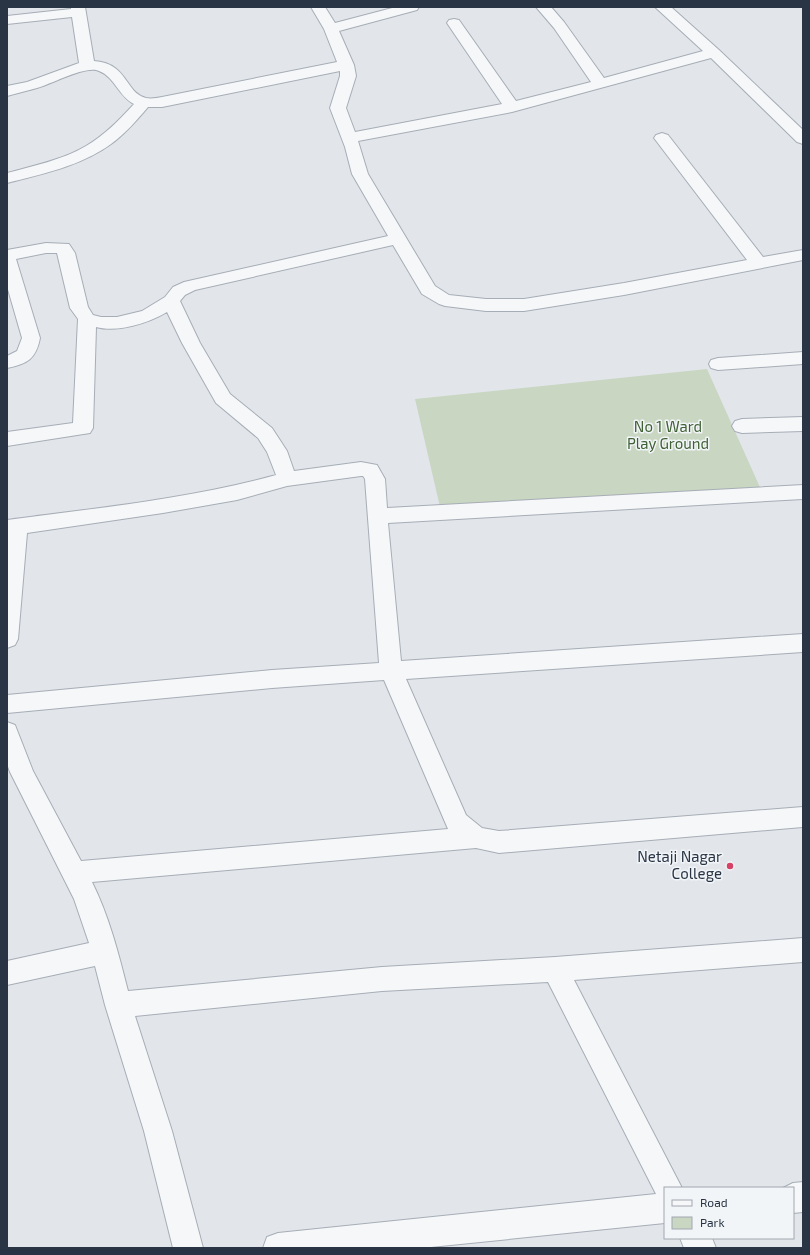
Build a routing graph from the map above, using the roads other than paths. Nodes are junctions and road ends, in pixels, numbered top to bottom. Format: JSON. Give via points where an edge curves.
{"nodes":[{"id":1,"x":319,"y":7,"type":"edge"},
{"id":2,"x":412,"y":7,"type":"edge"},
{"id":3,"x":543,"y":7,"type":"edge"},
{"id":4,"x":662,"y":7,"type":"edge"},
{"id":5,"x":78,"y":9,"type":"edge"},
{"id":6,"x":7,"y":20,"type":"edge"},
{"id":7,"x":454,"y":23,"type":"dead end"},
{"id":8,"x":331,"y":29,"type":"junction"},
{"id":9,"x":714,"y":53,"type":"junction"},
{"id":10,"x":86,"y":65,"type":"junction"},
{"id":11,"x":346,"y":65,"type":"junction"},
{"id":12,"x":600,"y":84,"type":"junction"},
{"id":13,"x":7,"y":91,"type":"edge"},
{"id":14,"x":144,"y":103,"type":"junction"},
{"id":15,"x":512,"y":107,"type":"junction"},
{"id":16,"x":348,"y":138,"type":"junction"},
{"id":17,"x":662,"y":138,"type":"dead end"},
{"id":18,"x":803,"y":140,"type":"edge"},
{"id":19,"x":7,"y":178,"type":"edge"},
{"id":20,"x":397,"y":239,"type":"junction"},
{"id":21,"x":7,"y":255,"type":"edge"},
{"id":22,"x":803,"y":255,"type":"edge"},
{"id":23,"x":759,"y":264,"type":"junction"},
{"id":24,"x":171,"y":301,"type":"junction"},
{"id":25,"x":87,"y":318,"type":"junction"},
{"id":26,"x":803,"y":358,"type":"edge"},
{"id":27,"x":7,"y":362,"type":"edge"},
{"id":28,"x":718,"y":364,"type":"dead end"},
{"id":29,"x":803,"y":424,"type":"edge"},
{"id":30,"x":742,"y":426,"type":"dead end"},
{"id":31,"x":7,"y":439,"type":"edge"},
{"id":32,"x":287,"y":479,"type":"junction"},
{"id":33,"x":803,"y":492,"type":"edge"},
{"id":34,"x":377,"y":516,"type":"junction"},
{"id":35,"x":12,"y":527,"type":"edge"},
{"id":36,"x":7,"y":639,"type":"edge"},
{"id":37,"x":803,"y":643,"type":"edge"},
{"id":38,"x":391,"y":671,"type":"junction"},
{"id":39,"x":7,"y":704,"type":"edge"},
{"id":40,"x":7,"y":732,"type":"edge"},
{"id":41,"x":803,"y":817,"type":"edge"},
{"id":42,"x":476,"y":837,"type":"junction"},
{"id":43,"x":73,"y":873,"type":"junction"},
{"id":44,"x":803,"y":950,"type":"edge"},
{"id":45,"x":105,"y":952,"type":"junction"},
{"id":46,"x":556,"y":968,"type":"junction"},
{"id":47,"x":7,"y":973,"type":"edge"},
{"id":48,"x":118,"y":1005,"type":"junction"},
{"id":49,"x":667,"y":1187,"type":"edge"},
{"id":50,"x":664,"y":1208,"type":"edge"},
{"id":51,"x":696,"y":1239,"type":"edge"},
{"id":52,"x":188,"y":1248,"type":"edge"},
{"id":53,"x":278,"y":1248,"type":"edge"},
{"id":54,"x":701,"y":1248,"type":"edge"}],
"edges":[{"from":1,"to":8,"type":"street"},
{"from":2,"to":8,"type":"street"},
{"from":3,"to":12,"type":"street","via":[[559,25]]},
{"from":4,"to":9,"type":"street"},
{"from":5,"to":6,"type":"street"},
{"from":5,"to":10,"type":"street"},
{"from":7,"to":15,"type":"street"},
{"from":8,"to":11,"type":"street"},
{"from":9,"to":12,"type":"street"},
{"from":9,"to":18,"type":"street"},
{"from":10,"to":13,"type":"street","via":[[32,85]]},
{"from":10,"to":14,"type":"street","via":[[102,66],[113,73],[132,97]]},
{"from":11,"to":14,"type":"street","via":[[162,102]]},
{"from":11,"to":16,"type":"street","via":[[348,76],[338,108]]},
{"from":12,"to":15,"type":"street"},
{"from":14,"to":19,"type":"street","via":[[121,128],[98,146],[66,161]]},
{"from":15,"to":16,"type":"street"},
{"from":16,"to":20,"type":"street","via":[[360,174]]},
{"from":17,"to":23,"type":"street"},
{"from":20,"to":23,"type":"street","via":[[428,290],[446,300],[486,305],[524,305]]},
{"from":20,"to":24,"type":"street","via":[[190,286],[179,291]]},
{"from":21,"to":25,"type":"street","via":[[46,248],[63,248],[79,308]]},
{"from":21,"to":27,"type":"street","via":[[31,338],[28,351],[17,360]]},
{"from":22,"to":23,"type":"street"},
{"from":24,"to":25,"type":"street","via":[[148,316],[117,323],[101,323]]},
{"from":24,"to":32,"type":"street","via":[[191,344],[223,398],[265,433],[277,451]]},
{"from":25,"to":31,"type":"street","via":[[83,428]]},
{"from":26,"to":28,"type":"street"},
{"from":29,"to":30,"type":"street"},
{"from":32,"to":34,"type":"street","via":[[370,470],[375,479]]},
{"from":32,"to":35,"type":"street","via":[[237,493],[163,506]]},
{"from":33,"to":34,"type":"street"},
{"from":34,"to":38,"type":"street"},
{"from":35,"to":36,"type":"street"},
{"from":37,"to":38,"type":"street"},
{"from":38,"to":39,"type":"street","via":[[257,680]]},
{"from":38,"to":42,"type":"street","via":[[457,822]]},
{"from":40,"to":43,"type":"street","via":[[22,772]]},
{"from":41,"to":42,"type":"street","via":[[499,842]]},
{"from":42,"to":43,"type":"street"},
{"from":43,"to":45,"type":"street","via":[[86,897]]},
{"from":44,"to":46,"type":"street"},
{"from":45,"to":47,"type":"street"},
{"from":45,"to":48,"type":"street"},
{"from":46,"to":48,"type":"street","via":[[382,979]]},
{"from":46,"to":49,"type":"street"},
{"from":48,"to":52,"type":"street","via":[[158,1131]]},
{"from":50,"to":53,"type":"street"},
{"from":51,"to":54,"type":"street"}]}
